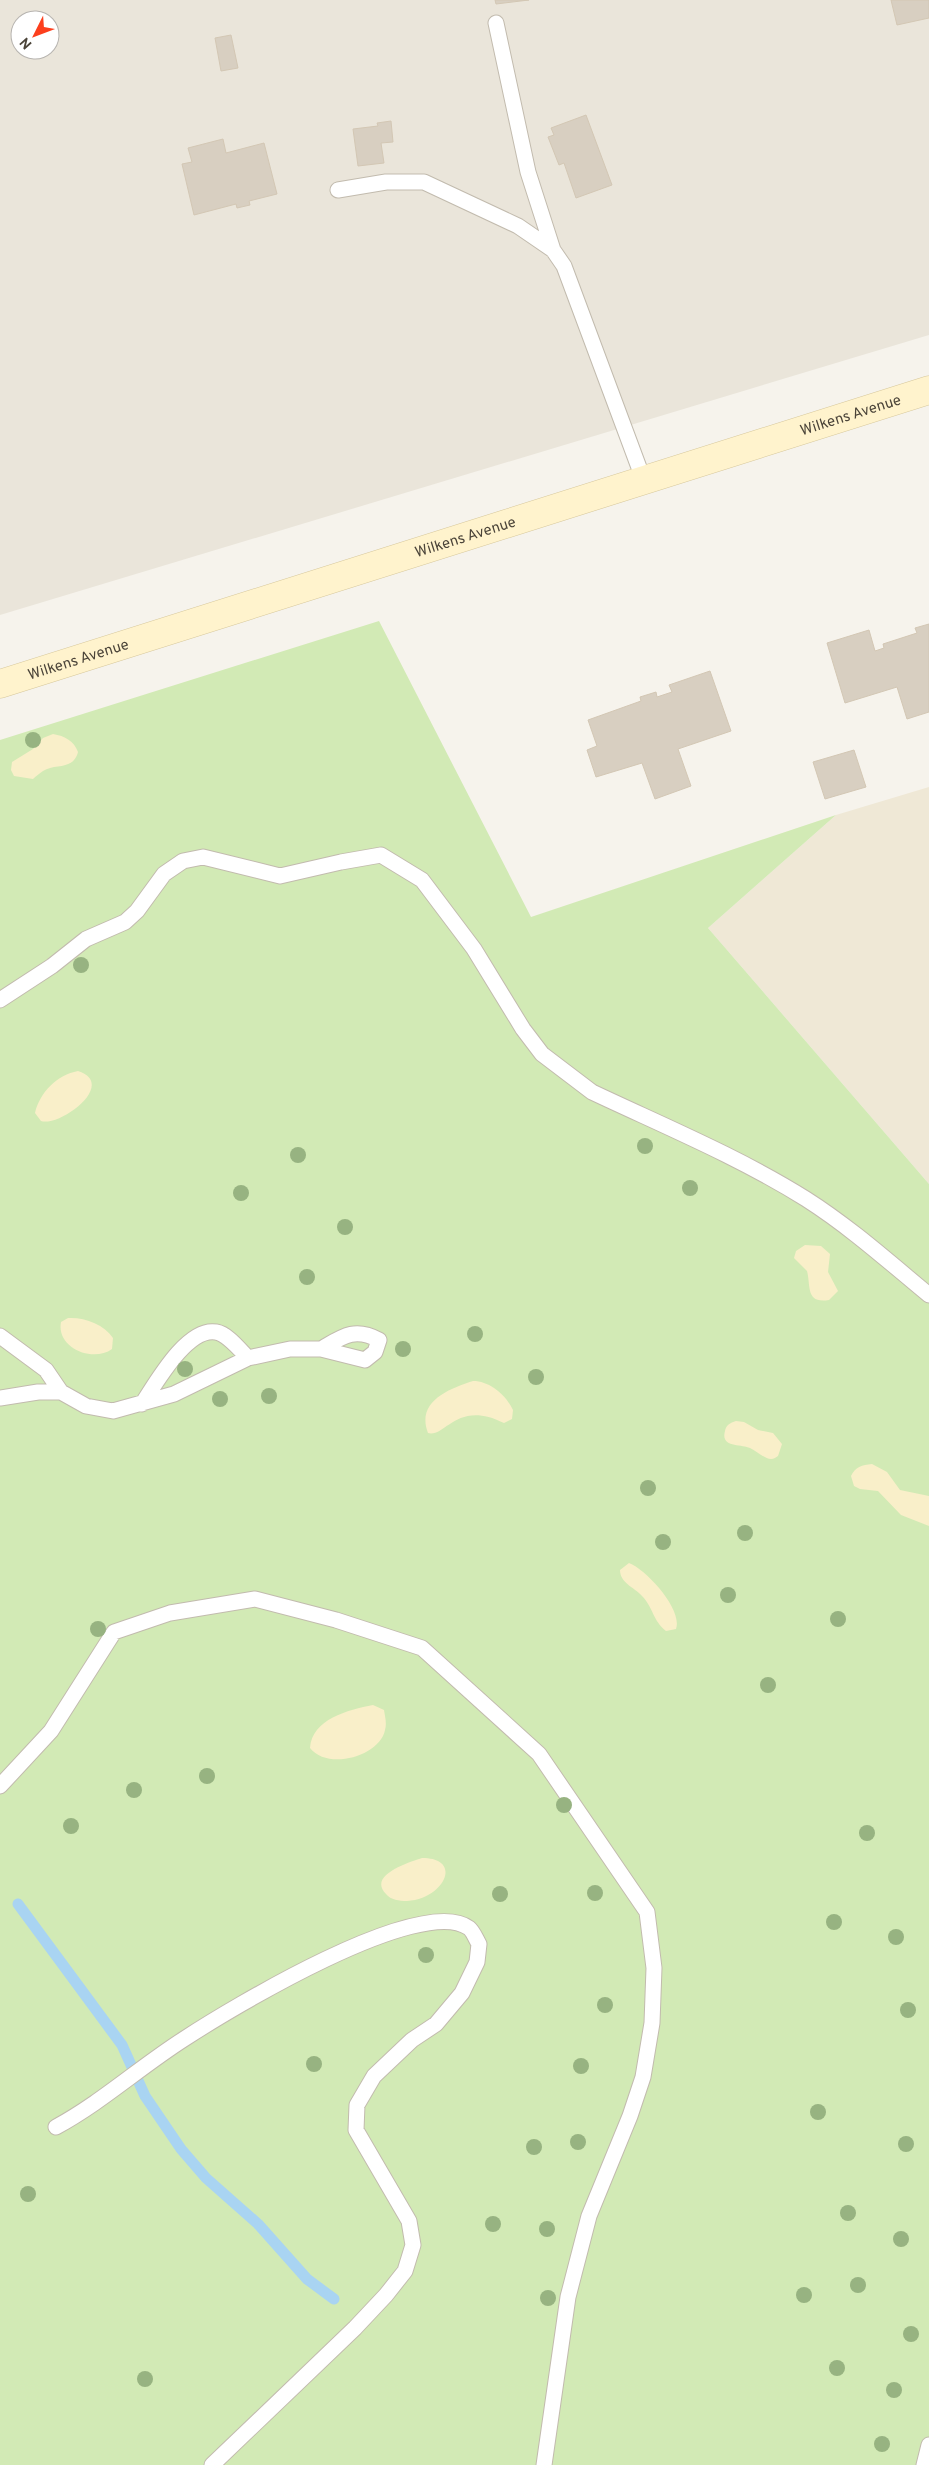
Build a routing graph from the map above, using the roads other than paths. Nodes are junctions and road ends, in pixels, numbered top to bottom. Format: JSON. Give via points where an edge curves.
{"nodes":[{"id":1,"x":496,"y":23,"type":"dead end"},
{"id":2,"x":338,"y":190,"type":"dead end"},
{"id":3,"x":553,"y":250,"type":"junction"},
{"id":4,"x":929,"y":390,"type":"edge"},
{"id":5,"x":644,"y":481,"type":"junction"},
{"id":6,"x":0,"y":684,"type":"edge"},
{"id":7,"x":0,"y":1000,"type":"edge"},
{"id":8,"x":929,"y":1295,"type":"edge"},
{"id":9,"x":0,"y":1336,"type":"edge"},
{"id":10,"x":321,"y":1349,"type":"dead end"},
{"id":11,"x":248,"y":1358,"type":"junction"},
{"id":12,"x":61,"y":1392,"type":"junction"},
{"id":13,"x":0,"y":1398,"type":"edge"},
{"id":14,"x":142,"y":1404,"type":"junction"},
{"id":15,"x":0,"y":1786,"type":"edge"},
{"id":16,"x":56,"y":2127,"type":"dead end"},
{"id":17,"x":929,"y":2445,"type":"edge"},
{"id":18,"x":212,"y":2465,"type":"edge"},
{"id":19,"x":544,"y":2465,"type":"edge"},
{"id":20,"x":924,"y":2465,"type":"edge"}],
"edges":[{"from":1,"to":3,"type":"lane","via":[[528,172]]},
{"from":2,"to":3,"type":"lane","via":[[386,182],[424,182],[518,226]]},
{"from":3,"to":5,"type":"lane","via":[[564,266]]},
{"from":4,"to":5,"type":"main road","name":"Wilkens Avenue"},
{"from":5,"to":6,"type":"main road","name":"Wilkens Avenue"},
{"from":7,"to":8,"type":"lane","via":[[86,940],[125,922],[164,874],[183,861],[204,857],[280,876],[381,856],[422,880],[474,949],[523,1029],[542,1054],[568,1075],[592,1092],[758,1172],[807,1200]]},
{"from":9,"to":12,"type":"lane","via":[[46,1370]]},
{"from":10,"to":11,"type":"lane","via":[[290,1349]]},
{"from":11,"to":14,"type":"lane","via":[[174,1394]]},
{"from":11,"to":14,"type":"lane","via":[[217,1332],[202,1332],[189,1341]]},
{"from":12,"to":13,"type":"lane"},
{"from":12,"to":14,"type":"lane","via":[[86,1406],[113,1411]]},
{"from":15,"to":19,"type":"lane","via":[[51,1732],[114,1632],[170,1612],[254,1599],[336,1620],[422,1648],[539,1754],[647,1912],[654,1968],[652,2023],[643,2077],[589,2216],[568,2297]]},
{"from":16,"to":18,"type":"lane","via":[[80,2114],[183,2039],[298,1973],[391,1931],[423,1922],[448,1921],[469,1928],[479,1944],[476,1962],[462,1993],[436,2024],[412,2040],[374,2076],[357,2105],[356,2130],[409,2221],[413,2245],[405,2271],[355,2328]]},
{"from":17,"to":20,"type":"lane"}]}
